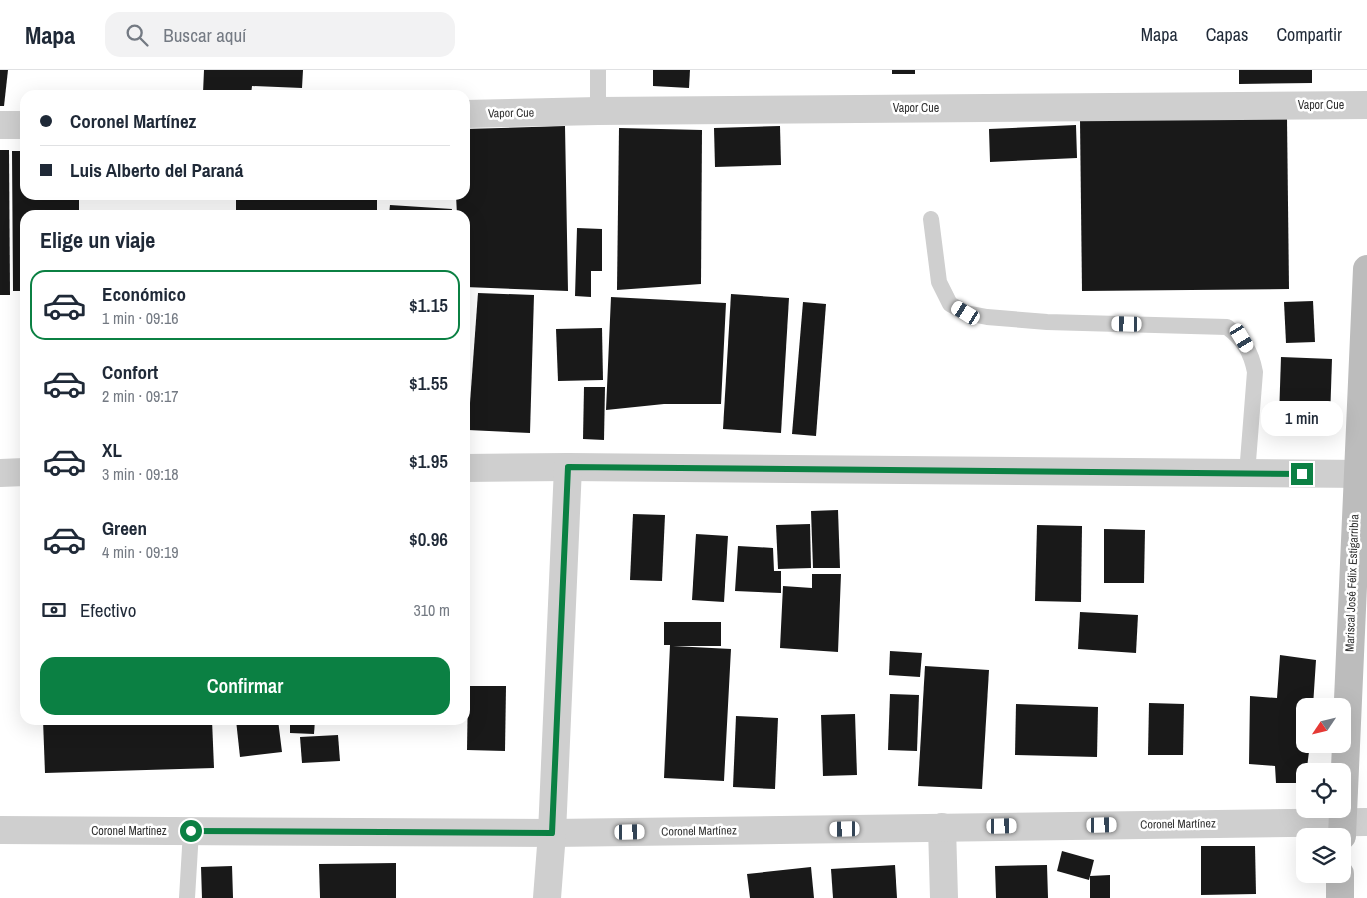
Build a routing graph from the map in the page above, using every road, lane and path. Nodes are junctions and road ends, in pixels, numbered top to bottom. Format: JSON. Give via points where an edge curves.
{"nodes":[{"id":1,"x":598,"y":70,"type":"edge"},
{"id":2,"x":1367,"y":105,"type":"edge"},
{"id":3,"x":598,"y":111,"type":"junction"},
{"id":4,"x":470,"y":114,"type":"edge"},
{"id":5,"x":0,"y":125,"type":"edge"},
{"id":6,"x":20,"y":125,"type":"edge"},
{"id":7,"x":931,"y":219,"type":"dead end"},
{"id":8,"x":1367,"y":269,"type":"edge"},
{"id":9,"x":568,"y":467,"type":"junction"},
{"id":10,"x":470,"y":468,"type":"edge"},
{"id":11,"x":20,"y":472,"type":"edge"},
{"id":12,"x":0,"y":473,"type":"edge"},
{"id":13,"x":1247,"y":474,"type":"junction"},
{"id":14,"x":1362,"y":474,"type":"edge"},
{"id":15,"x":942,"y":827,"type":"junction"},
{"id":16,"x":1350,"y":827,"type":"edge"},
{"id":17,"x":0,"y":830,"type":"edge"},
{"id":18,"x":191,"y":831,"type":"junction"},
{"id":19,"x":552,"y":833,"type":"junction"},
{"id":20,"x":1340,"y":883,"type":"edge"},
{"id":21,"x":188,"y":898,"type":"edge"},
{"id":22,"x":547,"y":898,"type":"edge"},
{"id":23,"x":944,"y":898,"type":"edge"},
{"id":24,"x":1340,"y":898,"type":"edge"}],
"edges":[{"from":1,"to":3,"type":"lane"},
{"from":2,"to":3,"type":"street","name":"Vapor Cue"},
{"from":3,"to":4,"type":"street","name":"Vapor Cue"},
{"from":5,"to":6,"type":"street"},
{"from":7,"to":13,"type":"lane","via":[[939,282],[950,304],[966,313],[1047,322],[1227,327],[1242,338],[1252,356],[1255,372]]},
{"from":8,"to":14,"type":"street","name":"Mariscal José Félix Estigarribia"},
{"from":9,"to":10,"type":"street"},
{"from":9,"to":13,"type":"street"},
{"from":9,"to":19,"type":"street"},
{"from":11,"to":12,"type":"street"},
{"from":13,"to":14,"type":"street"},
{"from":14,"to":16,"type":"street","name":"Mariscal José Félix Estigarribia"},
{"from":15,"to":16,"type":"street","name":"Coronel Martínez"},
{"from":15,"to":19,"type":"street","name":"Coronel Martínez"},
{"from":15,"to":23,"type":"street"},
{"from":17,"to":18,"type":"street","name":"Coronel Martínez"},
{"from":18,"to":19,"type":"street","name":"Coronel Martínez"},
{"from":18,"to":21,"type":"lane"},
{"from":19,"to":22,"type":"street"},
{"from":20,"to":24,"type":"street"}]}
